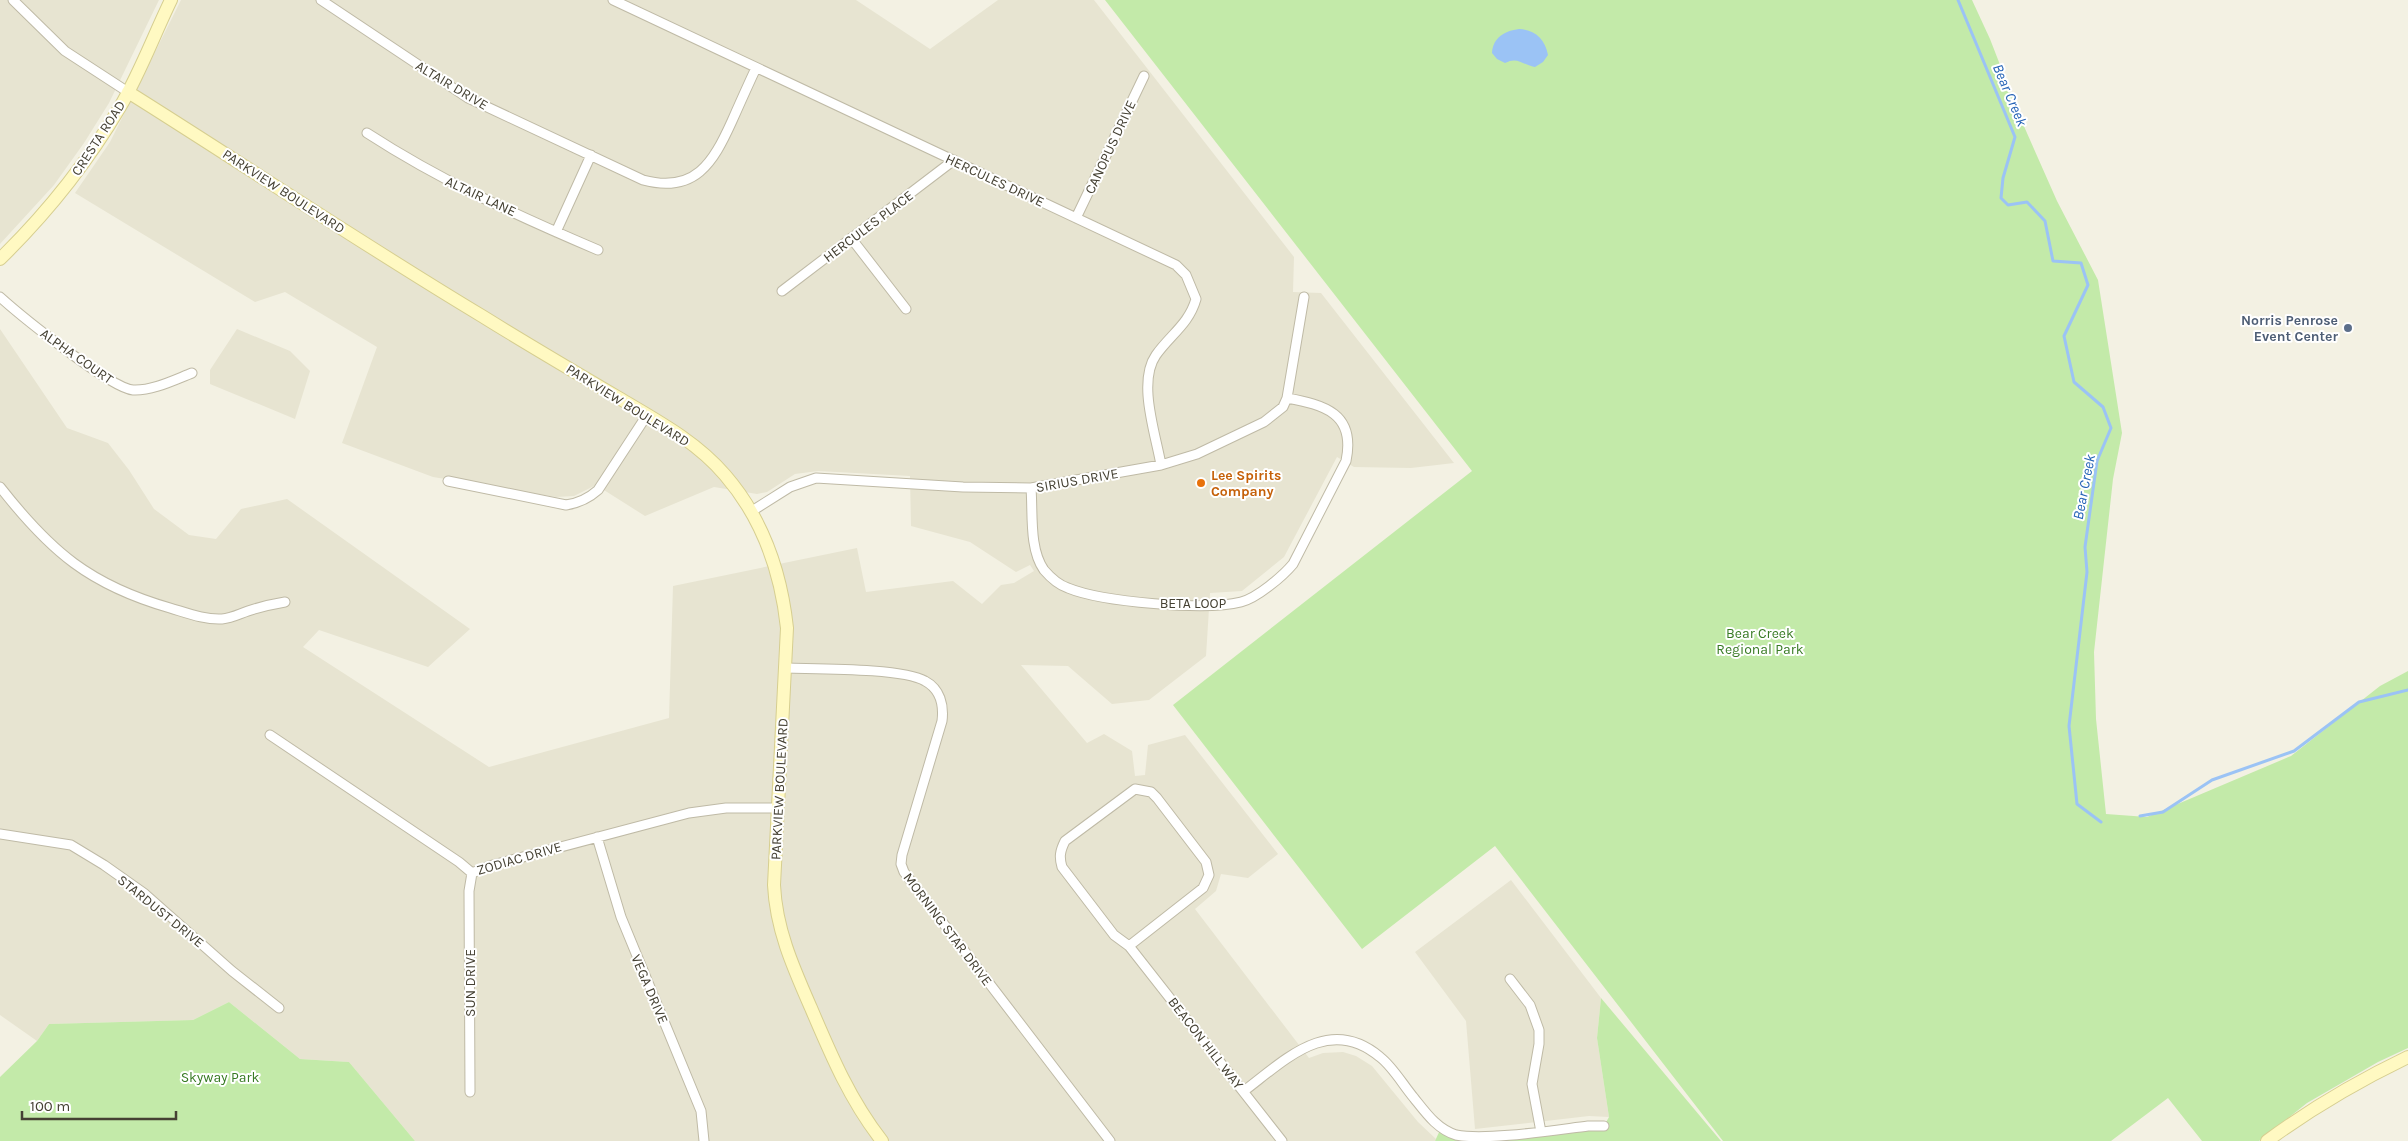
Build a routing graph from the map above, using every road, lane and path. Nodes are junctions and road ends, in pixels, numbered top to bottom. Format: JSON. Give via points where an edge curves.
{"nodes":[{"id":1,"x":13,"y":0,"type":"edge"},
{"id":2,"x":171,"y":0,"type":"edge"},
{"id":3,"x":321,"y":0,"type":"edge"},
{"id":4,"x":613,"y":0,"type":"edge"},
{"id":5,"x":756,"y":68,"type":"junction"},
{"id":6,"x":1144,"y":76,"type":"dead end"},
{"id":7,"x":128,"y":92,"type":"junction"},
{"id":8,"x":368,"y":133,"type":"dead end"},
{"id":9,"x":591,"y":155,"type":"junction"},
{"id":10,"x":954,"y":160,"type":"junction"},
{"id":11,"x":1076,"y":218,"type":"junction"},
{"id":12,"x":556,"y":232,"type":"junction"},
{"id":13,"x":851,"y":238,"type":"junction"},
{"id":14,"x":598,"y":250,"type":"dead end"},
{"id":15,"x":0,"y":259,"type":"edge"},
{"id":16,"x":782,"y":291,"type":"dead end"},
{"id":17,"x":0,"y":297,"type":"edge"},
{"id":18,"x":1304,"y":297,"type":"dead end"},
{"id":19,"x":906,"y":309,"type":"dead end"},
{"id":20,"x":192,"y":373,"type":"dead end"},
{"id":21,"x":1287,"y":398,"type":"junction"},
{"id":22,"x":647,"y":415,"type":"junction"},
{"id":23,"x":1161,"y":465,"type":"junction"},
{"id":24,"x":448,"y":482,"type":"dead end"},
{"id":25,"x":0,"y":487,"type":"edge"},
{"id":26,"x":1031,"y":488,"type":"junction"},
{"id":27,"x":752,"y":511,"type":"junction"},
{"id":28,"x":285,"y":602,"type":"dead end"},
{"id":29,"x":787,"y":668,"type":"junction"},
{"id":30,"x":270,"y":736,"type":"dead end"},
{"id":31,"x":777,"y":808,"type":"junction"},
{"id":32,"x":0,"y":834,"type":"edge"},
{"id":33,"x":597,"y":836,"type":"junction"},
{"id":34,"x":472,"y":873,"type":"junction"},
{"id":35,"x":1129,"y":946,"type":"junction"},
{"id":36,"x":1510,"y":979,"type":"dead end"},
{"id":37,"x":279,"y":1008,"type":"dead end"},
{"id":38,"x":2408,"y":1057,"type":"edge"},
{"id":39,"x":1244,"y":1091,"type":"junction"},
{"id":40,"x":470,"y":1092,"type":"dead end"},
{"id":41,"x":1604,"y":1126,"type":"dead end"},
{"id":42,"x":1540,"y":1132,"type":"junction"},
{"id":43,"x":704,"y":1141,"type":"edge"},
{"id":44,"x":882,"y":1141,"type":"edge"},
{"id":45,"x":1110,"y":1141,"type":"edge"},
{"id":46,"x":1282,"y":1141,"type":"edge"},
{"id":47,"x":2267,"y":1141,"type":"edge"}],
"edges":[{"from":1,"to":7,"type":"street","name":"PARKVIEW BOULEVARD","via":[[65,51]]},
{"from":2,"to":7,"type":"street","name":"CRESTA ROAD"},
{"from":3,"to":9,"type":"street","name":"ALTAIR DRIVE","via":[[468,98]]},
{"from":4,"to":5,"type":"street","name":"HERCULES DRIVE"},
{"from":5,"to":9,"type":"street","name":"ALTAIR DRIVE","via":[[720,147],[699,174],[674,184],[657,184]]},
{"from":5,"to":10,"type":"street","name":"HERCULES DRIVE"},
{"from":6,"to":11,"type":"street","name":"CANOPUS DRIVE"},
{"from":7,"to":15,"type":"street","name":"CRESTA ROAD","via":[[56,200]]},
{"from":7,"to":22,"type":"street","name":"PARKVIEW BOULEVARD","via":[[481,316]]},
{"from":8,"to":12,"type":"street","name":"ALTAIR LANE","via":[[445,180]]},
{"from":9,"to":12,"type":"street"},
{"from":10,"to":11,"type":"street","name":"HERCULES DRIVE"},
{"from":10,"to":13,"type":"street","name":"HERCULES PLACE"},
{"from":11,"to":23,"type":"street","name":"HERCULES DRIVE","via":[[1176,265],[1192,286],[1196,299],[1193,310],[1156,355],[1147,377]]},
{"from":12,"to":14,"type":"street","name":"ALTAIR LANE"},
{"from":13,"to":16,"type":"street","name":"HERCULES PLACE"},
{"from":13,"to":19,"type":"street"},
{"from":17,"to":20,"type":"street","name":"ALPHA COURT","via":[[108,379],[128,389],[149,388]]},
{"from":18,"to":21,"type":"street"},
{"from":21,"to":23,"type":"street","name":"SIRIUS DRIVE","via":[[1283,407],[1264,422],[1197,454]]},
{"from":21,"to":26,"type":"street","name":"BETA LOOP","via":[[1330,409],[1347,436],[1349,448],[1346,461],[1293,564],[1244,601],[1231,604],[1156,604],[1069,589],[1044,569],[1036,550]]},
{"from":22,"to":24,"type":"street","via":[[598,490],[577,503],[566,505]]},
{"from":22,"to":27,"type":"street","name":"PARKVIEW BOULEVARD","via":[[710,458]]},
{"from":23,"to":26,"type":"street","name":"SIRIUS DRIVE"},
{"from":25,"to":28,"type":"street","via":[[45,541],[78,568],[105,584],[155,604],[208,618],[231,618]]},
{"from":26,"to":27,"type":"street","name":"SIRIUS DRIVE","via":[[816,478],[790,487]]},
{"from":27,"to":29,"type":"street","name":"PARKVIEW BOULEVARD","via":[[773,559],[782,594],[787,628]]},
{"from":29,"to":31,"type":"street","name":"PARKVIEW BOULEVARD"},
{"from":29,"to":45,"type":"street","name":"MORNING STAR DRIVE","via":[[906,674],[927,682],[941,698],[944,708],[942,721],[902,854],[904,872]]},
{"from":30,"to":34,"type":"street","name":"ZODIAC DRIVE"},
{"from":31,"to":33,"type":"street","name":"ZODIAC DRIVE","via":[[706,810]]},
{"from":31,"to":44,"type":"street","name":"PARKVIEW BOULEVARD","via":[[775,907],[787,953],[838,1072],[862,1116]]},
{"from":32,"to":37,"type":"street","name":"STARDUST DRIVE","via":[[71,845],[104,865],[145,894]]},
{"from":33,"to":34,"type":"street","name":"ZODIAC DRIVE"},
{"from":33,"to":43,"type":"street","name":"VEGA DRIVE","via":[[621,917],[701,1111]]},
{"from":34,"to":40,"type":"street","name":"SUN DRIVE"},
{"from":35,"to":35,"type":"street","name":"BEACON HILL WAY","via":[[1114,935],[1062,868],[1059,858],[1065,841],[1135,788],[1143,789],[1156,798],[1206,862],[1209,875],[1203,888]]},
{"from":35,"to":39,"type":"street","name":"BEACON HILL WAY"},
{"from":36,"to":42,"type":"street","via":[[1530,1004],[1539,1030],[1532,1084]]},
{"from":38,"to":47,"type":"street","via":[[2342,1091]]},
{"from":39,"to":42,"type":"street","via":[[1298,1049],[1328,1039],[1343,1040],[1371,1050],[1382,1058],[1430,1119],[1454,1135],[1482,1139]]},
{"from":39,"to":46,"type":"street","name":"BEACON HILL WAY"},
{"from":41,"to":42,"type":"street"}]}
